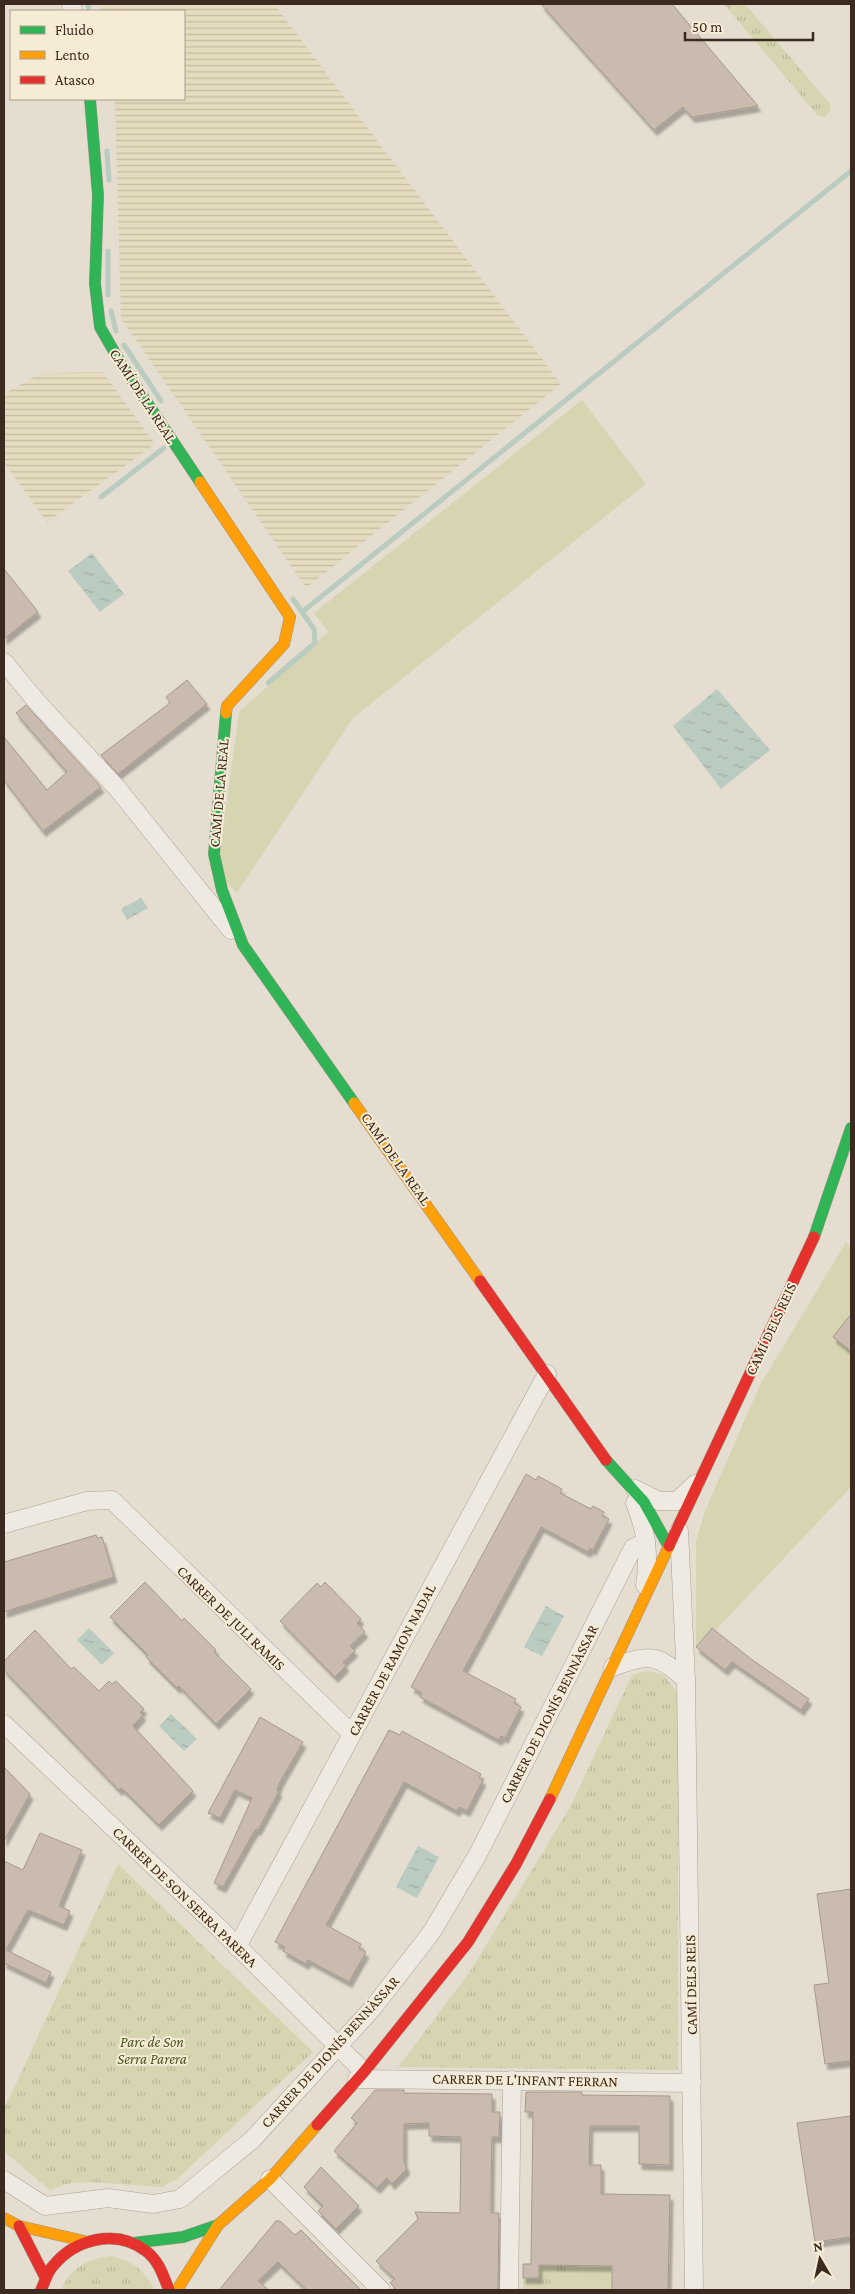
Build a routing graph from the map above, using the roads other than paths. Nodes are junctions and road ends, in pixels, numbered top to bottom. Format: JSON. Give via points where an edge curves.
{"nodes":[{"id":1,"x":90,"y":100,"type":"edge"},
{"id":2,"x":4,"y":662,"type":"edge"},
{"id":3,"x":243,"y":945,"type":"junction"},
{"id":4,"x":851,"y":1128,"type":"edge"},
{"id":5,"x":547,"y":1374,"type":"junction"},
{"id":6,"x":701,"y":1479,"type":"junction"},
{"id":7,"x":629,"y":1486,"type":"junction"},
{"id":8,"x":4,"y":1524,"type":"edge"},
{"id":9,"x":678,"y":1525,"type":"junction"},
{"id":10,"x":646,"y":1542,"type":"junction"},
{"id":11,"x":669,"y":1547,"type":"junction"},
{"id":12,"x":641,"y":1606,"type":"junction"},
{"id":13,"x":613,"y":1667,"type":"junction"},
{"id":14,"x":686,"y":1680,"type":"junction"},
{"id":15,"x":4,"y":1724,"type":"edge"},
{"id":16,"x":352,"y":1734,"type":"junction"},
{"id":17,"x":237,"y":1947,"type":"junction"},
{"id":18,"x":337,"y":2047,"type":"junction"},
{"id":19,"x":361,"y":2076,"type":"junction"},
{"id":20,"x":512,"y":2080,"type":"junction"},
{"id":21,"x":692,"y":2083,"type":"junction"},
{"id":22,"x":270,"y":2179,"type":"junction"},
{"id":23,"x":4,"y":2180,"type":"edge"},
{"id":24,"x":4,"y":2218,"type":"edge"},
{"id":25,"x":218,"y":2225,"type":"junction"},
{"id":26,"x":19,"y":2226,"type":"junction"},
{"id":27,"x":84,"y":2241,"type":"junction"},
{"id":28,"x":133,"y":2243,"type":"junction"},
{"id":29,"x":45,"y":2277,"type":"junction"},
{"id":30,"x":41,"y":2290,"type":"edge"},
{"id":31,"x":169,"y":2290,"type":"edge"},
{"id":32,"x":177,"y":2290,"type":"edge"},
{"id":33,"x":381,"y":2290,"type":"edge"},
{"id":34,"x":509,"y":2290,"type":"edge"},
{"id":35,"x":694,"y":2290,"type":"edge"}],
"edges":[{"from":1,"to":3,"type":"street","name":"CAMÍ DE LA REAL","via":[[98,195],[95,284],[100,327],[120,362],[290,616],[284,644],[227,706],[214,854],[222,890]]},
{"from":2,"to":3,"type":"street","via":[[117,788]]},
{"from":3,"to":5,"type":"street","name":"CAMÍ DE LA REAL"},
{"from":4,"to":6,"type":"street","name":"CAMÍ DELS REIS","via":[[819,1226]]},
{"from":5,"to":7,"type":"street","name":"CAMÍ DE LA REAL","via":[[610,1466]]},
{"from":5,"to":16,"type":"street","name":"CARRER DE RAMON NADAL"},
{"from":6,"to":7,"type":"street","via":[[677,1501],[660,1501]]},
{"from":6,"to":9,"type":"street","name":"CAMÍ DELS REIS"},
{"from":7,"to":10,"type":"street","via":[[642,1519]]},
{"from":7,"to":11,"type":"street","name":"CAMÍ DE LA REAL","via":[[644,1502]]},
{"from":8,"to":16,"type":"street","name":"CARRER DE JULI RAMIS","via":[[87,1501],[112,1500]]},
{"from":9,"to":11,"type":"street","name":"CAMÍ DELS REIS"},
{"from":9,"to":14,"type":"street","name":"CAMÍ DELS REIS"},
{"from":10,"to":12,"type":"street","via":[[649,1560]]},
{"from":10,"to":18,"type":"street","name":"CARRER DE DIONÍS BENNÀSSAR","via":[[633,1548],[478,1854],[431,1933],[372,2009]]},
{"from":11,"to":12,"type":"street","name":"CAMÍ DELS REIS"},
{"from":12,"to":13,"type":"street","name":"CAMÍ DELS REIS"},
{"from":13,"to":14,"type":"street","via":[[640,1658],[658,1659]]},
{"from":13,"to":19,"type":"street","name":"CAMÍ DELS REIS","via":[[516,1864],[468,1942]]},
{"from":14,"to":21,"type":"street","name":"CAMÍ DELS REIS"},
{"from":15,"to":17,"type":"street","name":"CARRER DE SON SERRA PARERA"},
{"from":16,"to":17,"type":"street","name":"CARRER DE RAMON NADAL"},
{"from":17,"to":18,"type":"street","name":"CARRER DE SON SERRA PARERA"},
{"from":18,"to":19,"type":"street","name":"CARRER DE SON SERRA PARERA"},
{"from":18,"to":23,"type":"street","name":"CARRER DE DIONÍS BENNÀSSAR","via":[[252,2140],[180,2199],[153,2204],[108,2198],[45,2206]]},
{"from":19,"to":20,"type":"street","name":"CARRER DE L'INFANT FERRAN"},
{"from":19,"to":22,"type":"street"},
{"from":20,"to":21,"type":"street","name":"CARRER DE L'INFANT FERRAN"},
{"from":20,"to":34,"type":"street"},
{"from":21,"to":35,"type":"street","name":"CAMÍ DELS REIS"},
{"from":22,"to":25,"type":"street"},
{"from":22,"to":33,"type":"street"},
{"from":24,"to":26,"type":"street"},
{"from":25,"to":28,"type":"street","via":[[183,2237]]},
{"from":25,"to":32,"type":"street"},
{"from":26,"to":27,"type":"street"},
{"from":26,"to":29,"type":"street"},
{"from":27,"to":28,"type":"street","via":[[117,2238]]},
{"from":27,"to":29,"type":"street","via":[[54,2261]]},
{"from":28,"to":31,"type":"street","via":[[149,2254],[161,2270]]},
{"from":29,"to":30,"type":"street"}]}
